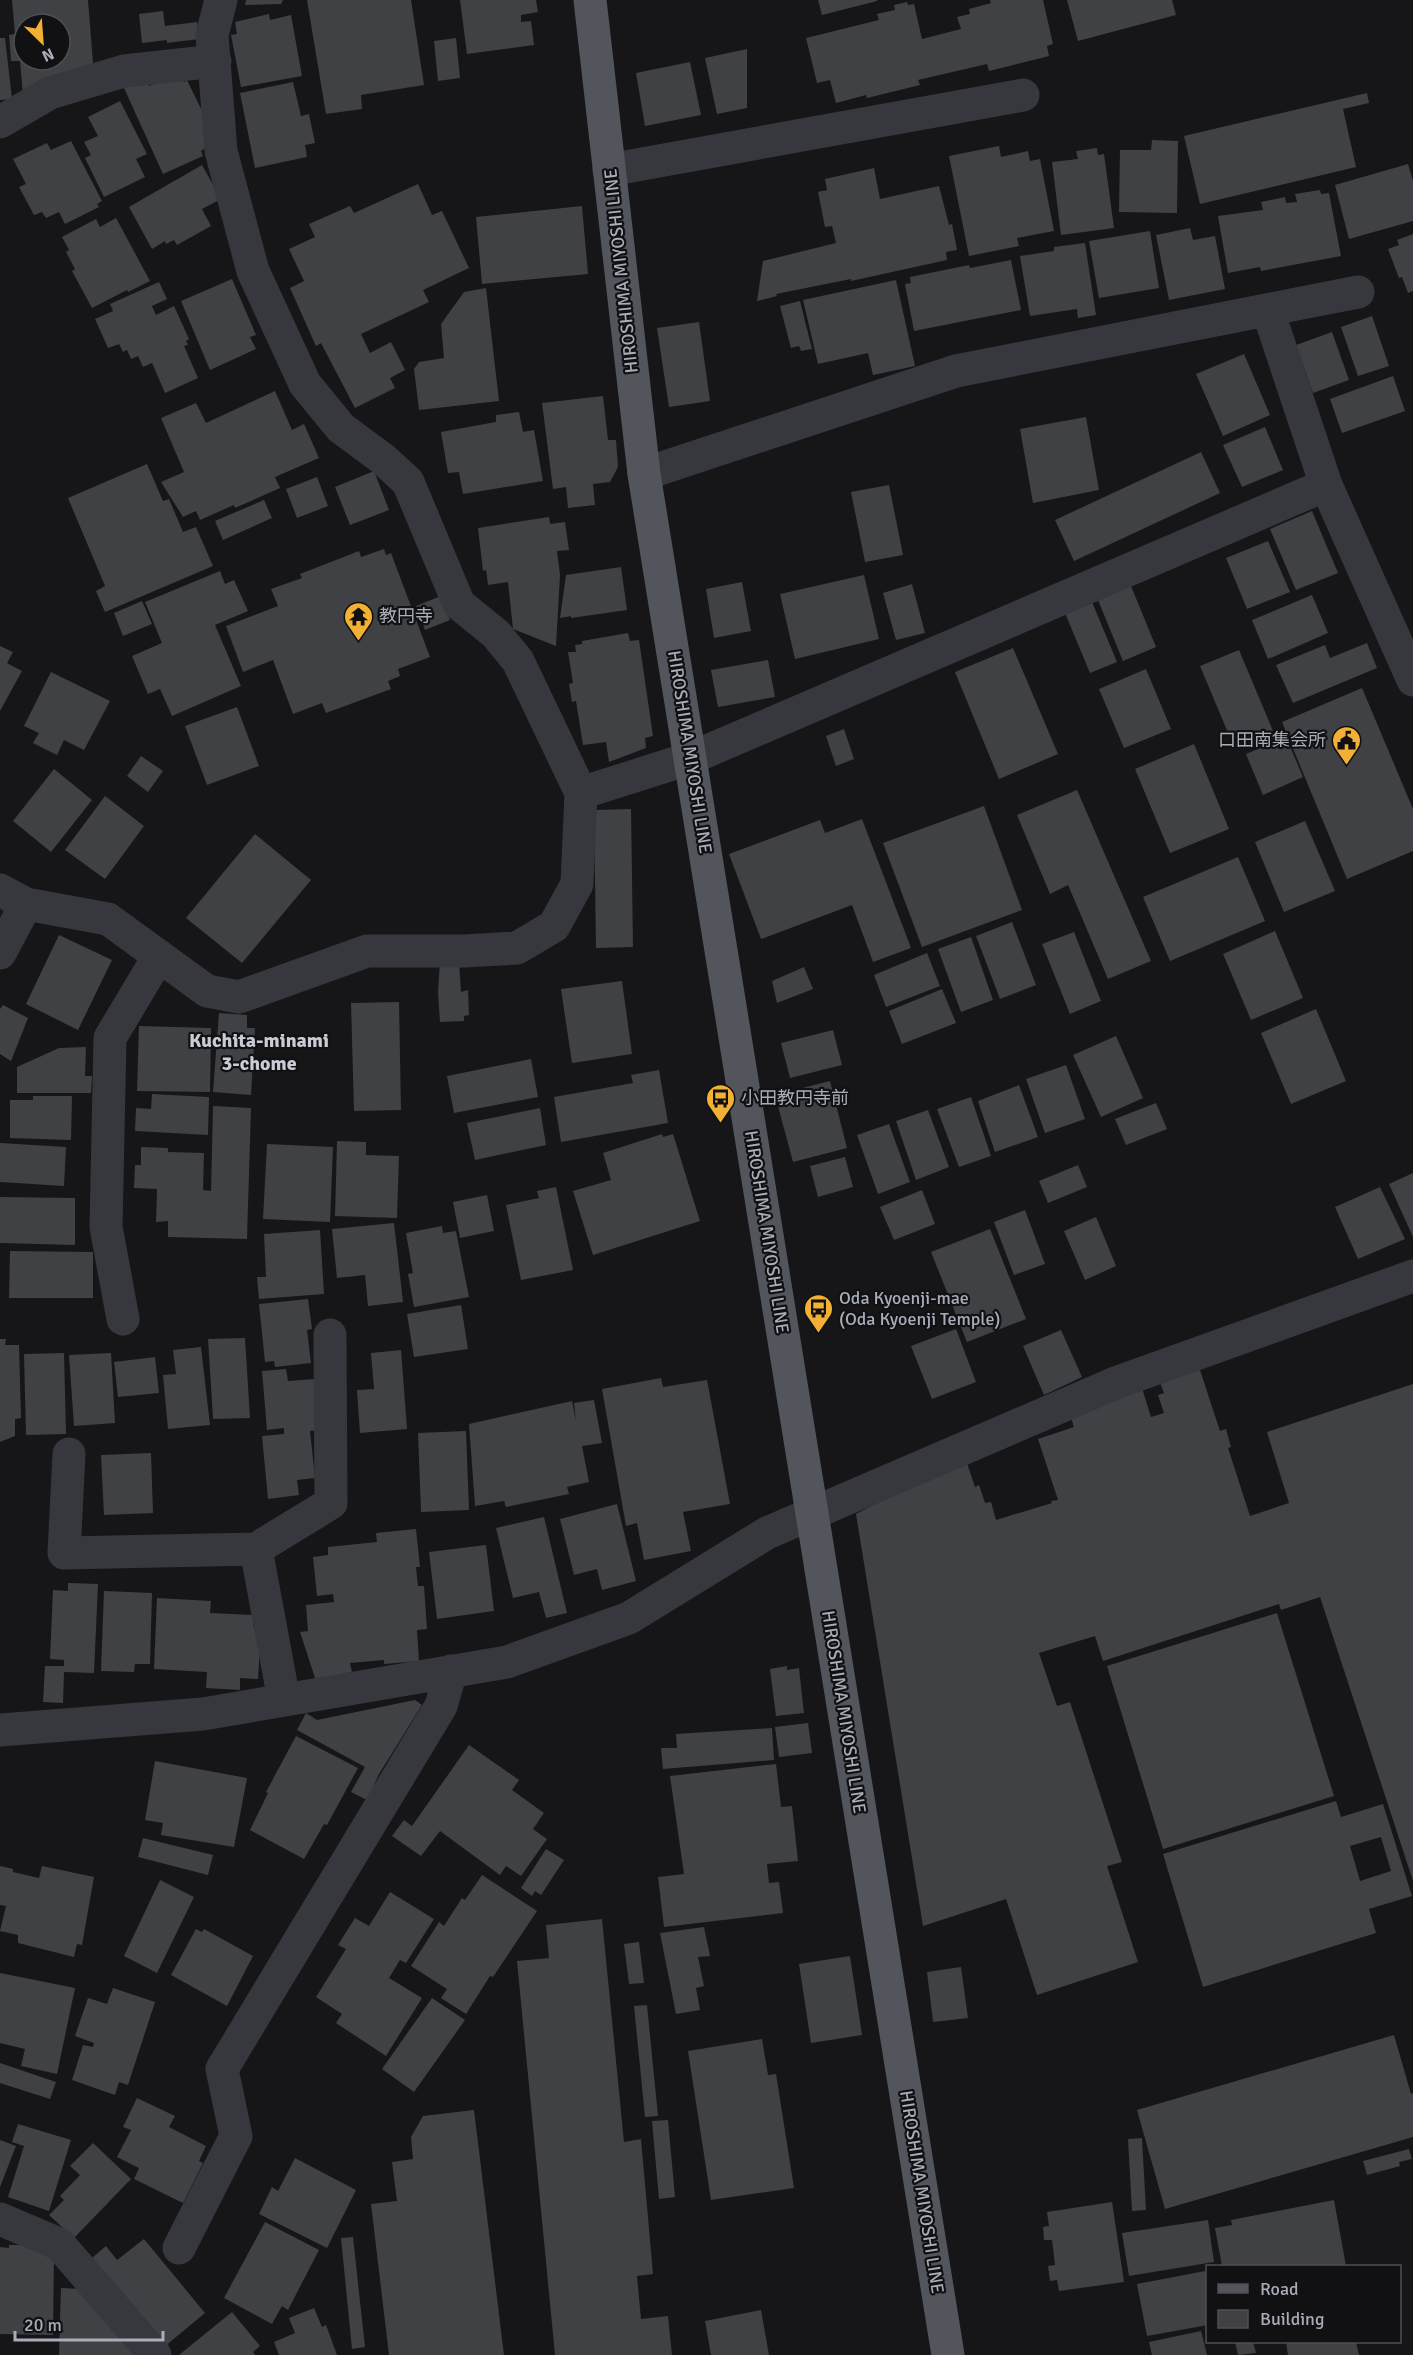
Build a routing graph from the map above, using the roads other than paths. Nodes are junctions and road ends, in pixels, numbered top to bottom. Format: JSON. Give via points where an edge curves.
{"nodes":[{"id":1,"x":221,"y":0,"type":"edge"},
{"id":2,"x":590,"y":0,"type":"edge"},
{"id":3,"x":215,"y":61,"type":"junction"},
{"id":4,"x":1023,"y":95,"type":"dead end"},
{"id":5,"x":0,"y":122,"type":"edge"},
{"id":6,"x":609,"y":170,"type":"junction"},
{"id":7,"x":1358,"y":292,"type":"dead end"},
{"id":8,"x":1268,"y":311,"type":"junction"},
{"id":9,"x":644,"y":474,"type":"junction"},
{"id":10,"x":1326,"y":485,"type":"junction"},
{"id":11,"x":1413,"y":680,"type":"edge"},
{"id":12,"x":691,"y":759,"type":"junction"},
{"id":13,"x":581,"y":793,"type":"junction"},
{"id":14,"x":13,"y":897,"type":"edge"},
{"id":15,"x":0,"y":953,"type":"edge"},
{"id":16,"x":159,"y":956,"type":"junction"},
{"id":17,"x":1413,"y":1276,"type":"edge"},
{"id":18,"x":123,"y":1319,"type":"dead end"},
{"id":19,"x":330,"y":1335,"type":"dead end"},
{"id":20,"x":69,"y":1454,"type":"dead end"},
{"id":21,"x":812,"y":1513,"type":"junction"},
{"id":22,"x":256,"y":1549,"type":"junction"},
{"id":23,"x":451,"y":1671,"type":"junction"},
{"id":24,"x":284,"y":1700,"type":"junction"},
{"id":25,"x":0,"y":1730,"type":"edge"},
{"id":26,"x":0,"y":2219,"type":"edge"},
{"id":27,"x":179,"y":2248,"type":"dead end"},
{"id":28,"x":155,"y":2355,"type":"edge"},
{"id":29,"x":948,"y":2355,"type":"edge"}],
"edges":[{"from":1,"to":3,"type":"street","via":[[212,35]]},
{"from":2,"to":6,"type":"main road","name":"HIROSHIMA MIYOSHI LINE"},
{"from":3,"to":5,"type":"street","via":[[124,70],[50,93]]},
{"from":3,"to":13,"type":"street","via":[[221,151],[253,271],[305,384],[341,428],[408,482],[459,604],[496,634],[518,661]]},
{"from":4,"to":6,"type":"street"},
{"from":6,"to":9,"type":"main road","name":"HIROSHIMA MIYOSHI LINE"},
{"from":7,"to":8,"type":"street"},
{"from":8,"to":9,"type":"street","via":[[956,371]]},
{"from":8,"to":10,"type":"street"},
{"from":9,"to":12,"type":"main road","name":"HIROSHIMA MIYOSHI LINE"},
{"from":10,"to":11,"type":"street"},
{"from":10,"to":12,"type":"street"},
{"from":12,"to":13,"type":"street"},
{"from":12,"to":21,"type":"main road","name":"HIROSHIMA MIYOSHI LINE"},
{"from":13,"to":16,"type":"street","via":[[577,884],[554,926],[517,948],[367,951],[239,997],[207,991]]},
{"from":14,"to":15,"type":"street"},
{"from":14,"to":16,"type":"street","via":[[108,919]]},
{"from":16,"to":18,"type":"street","via":[[110,1038],[106,1227]]},
{"from":17,"to":21,"type":"street","via":[[1118,1382]]},
{"from":19,"to":22,"type":"street","via":[[332,1503]]},
{"from":20,"to":22,"type":"street","via":[[64,1553]]},
{"from":21,"to":23,"type":"street","via":[[767,1533],[629,1617],[507,1662]]},
{"from":21,"to":29,"type":"main road","name":"HIROSHIMA MIYOSHI LINE"},
{"from":22,"to":24,"type":"street"},
{"from":23,"to":24,"type":"street"},
{"from":23,"to":27,"type":"street","via":[[441,1706],[222,2069],[236,2136]]},
{"from":24,"to":25,"type":"street","via":[[203,1714]]},
{"from":26,"to":28,"type":"street","via":[[59,2244]]}]}
